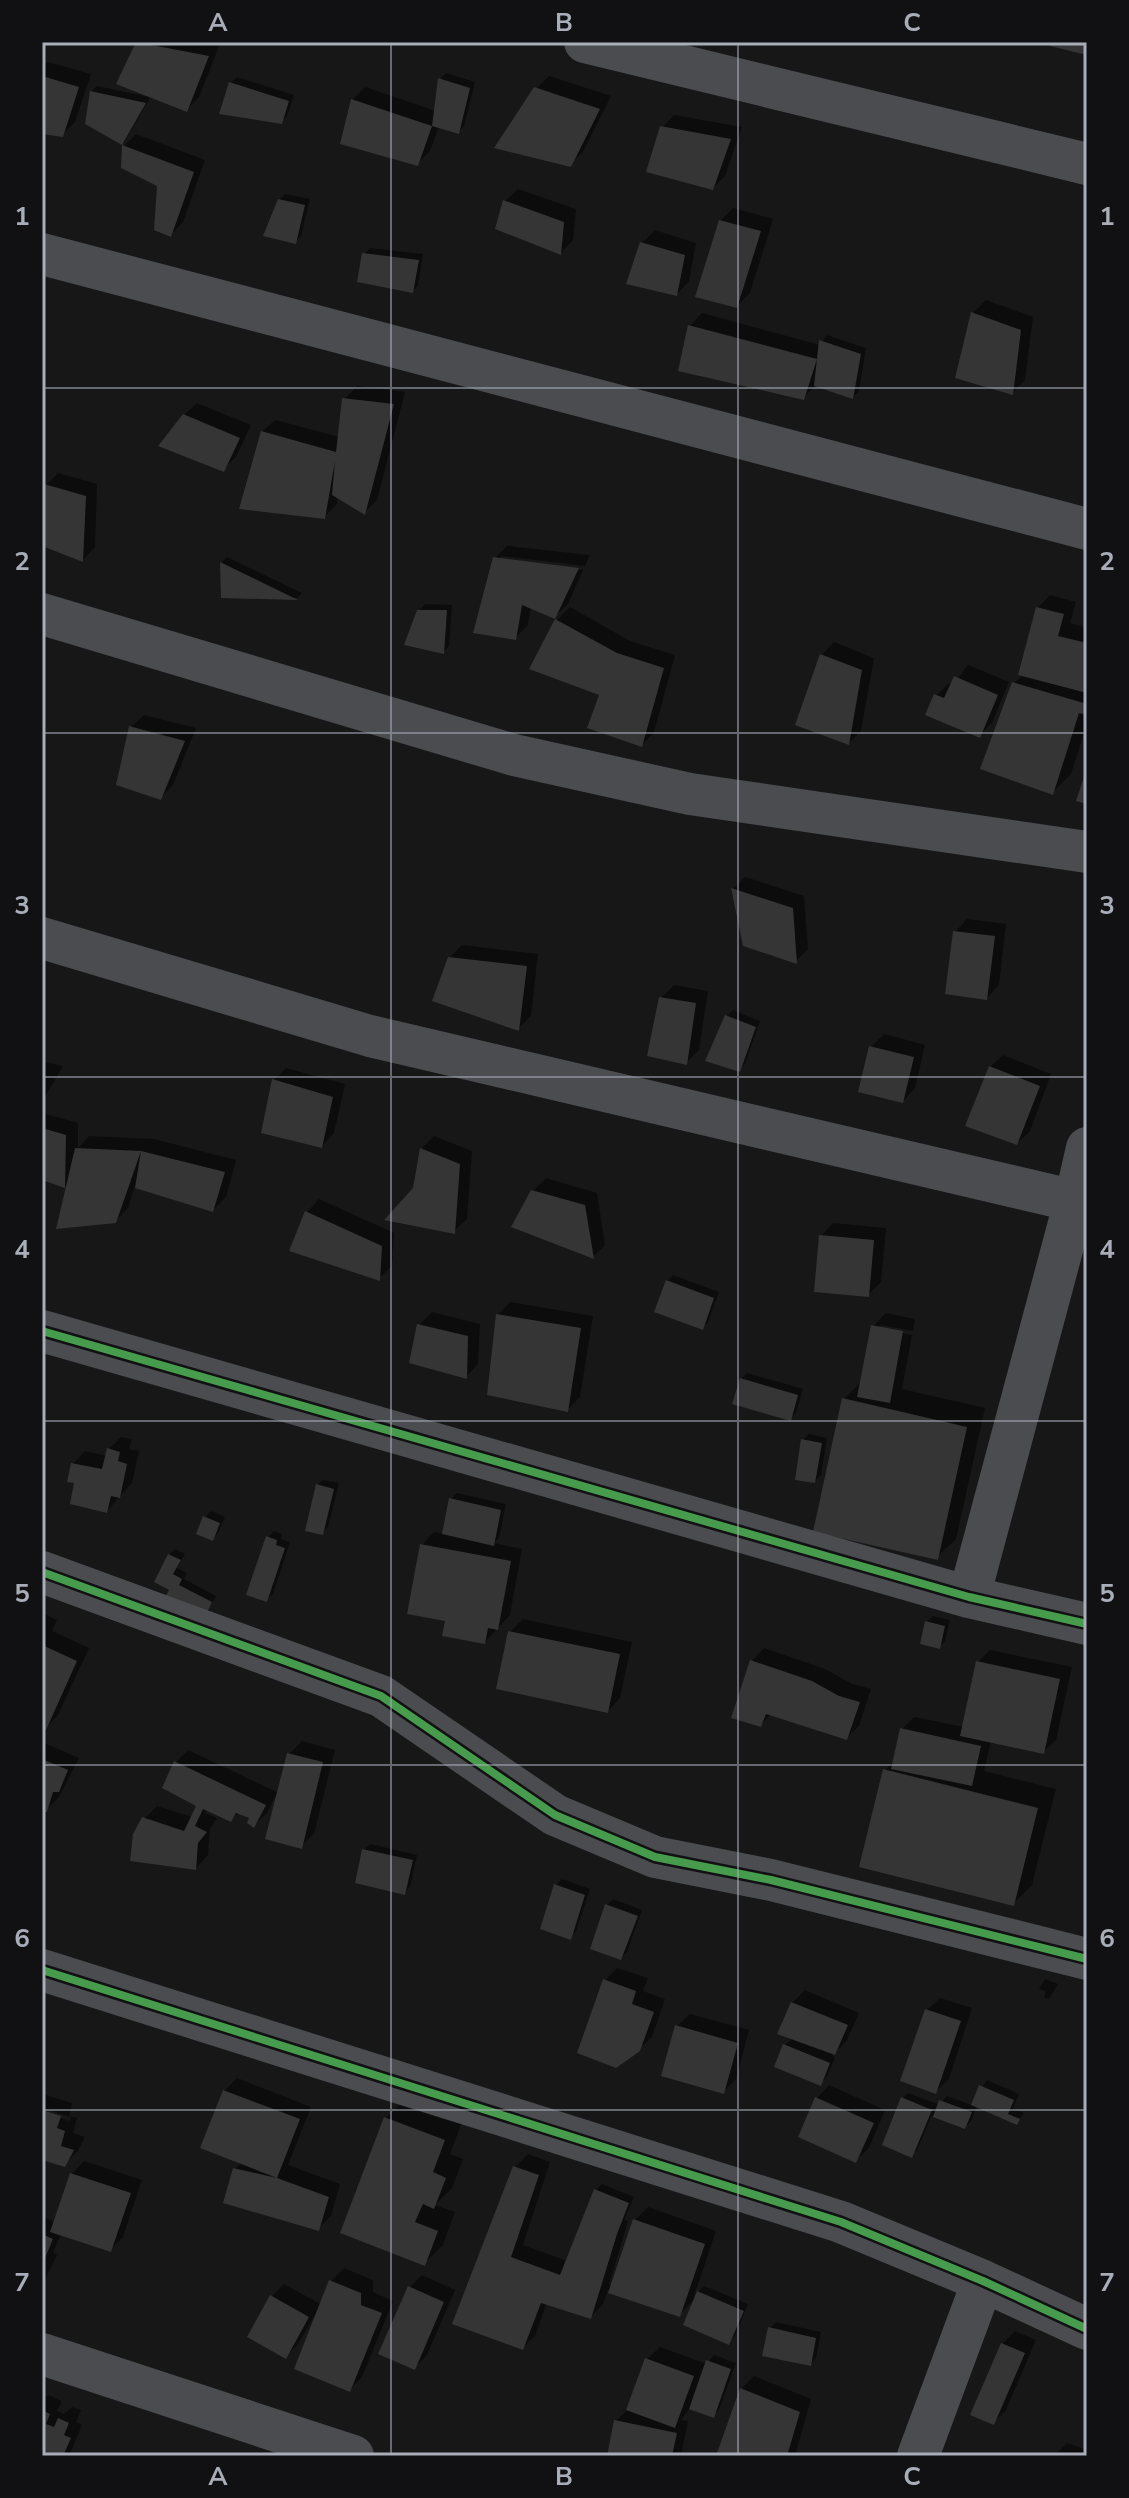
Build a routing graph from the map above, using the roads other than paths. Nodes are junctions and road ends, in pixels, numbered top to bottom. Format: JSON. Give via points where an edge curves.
{"nodes":[{"id":1,"x":585,"y":42,"type":"edge"},
{"id":2,"x":1087,"y":164,"type":"edge"},
{"id":3,"x":42,"y":254,"type":"edge"},
{"id":4,"x":1087,"y":529,"type":"edge"},
{"id":5,"x":42,"y":614,"type":"edge"},
{"id":6,"x":1087,"y":852,"type":"edge"},
{"id":7,"x":42,"y":938,"type":"edge"},
{"id":8,"x":1087,"y":1148,"type":"edge"},
{"id":9,"x":1075,"y":1201,"type":"junction"},
{"id":10,"x":42,"y":1331,"type":"edge"},
{"id":11,"x":42,"y":1572,"type":"edge"},
{"id":12,"x":969,"y":1597,"type":"junction"},
{"id":13,"x":1087,"y":1624,"type":"edge"},
{"id":14,"x":1087,"y":1959,"type":"edge"},
{"id":15,"x":42,"y":1970,"type":"edge"},
{"id":16,"x":983,"y":2281,"type":"junction"},
{"id":17,"x":1087,"y":2329,"type":"edge"},
{"id":18,"x":42,"y":2354,"type":"edge"},
{"id":19,"x":353,"y":2456,"type":"edge"},
{"id":20,"x":918,"y":2456,"type":"edge"}],
"edges":[{"from":1,"to":2,"type":"street"},
{"from":3,"to":4,"type":"street"},
{"from":5,"to":6,"type":"street","via":[[514,755],[690,794]]},
{"from":7,"to":9,"type":"street","via":[[370,1036]]},
{"from":8,"to":9,"type":"street"},
{"from":9,"to":12,"type":"street"},
{"from":10,"to":12,"type":"street"},
{"from":11,"to":14,"type":"street","via":[[381,1696],[555,1815],[655,1857],[771,1880]]},
{"from":12,"to":13,"type":"street"},
{"from":15,"to":16,"type":"street","via":[[841,2222]]},
{"from":16,"to":17,"type":"street"},
{"from":16,"to":20,"type":"street"},
{"from":18,"to":19,"type":"street"}]}
